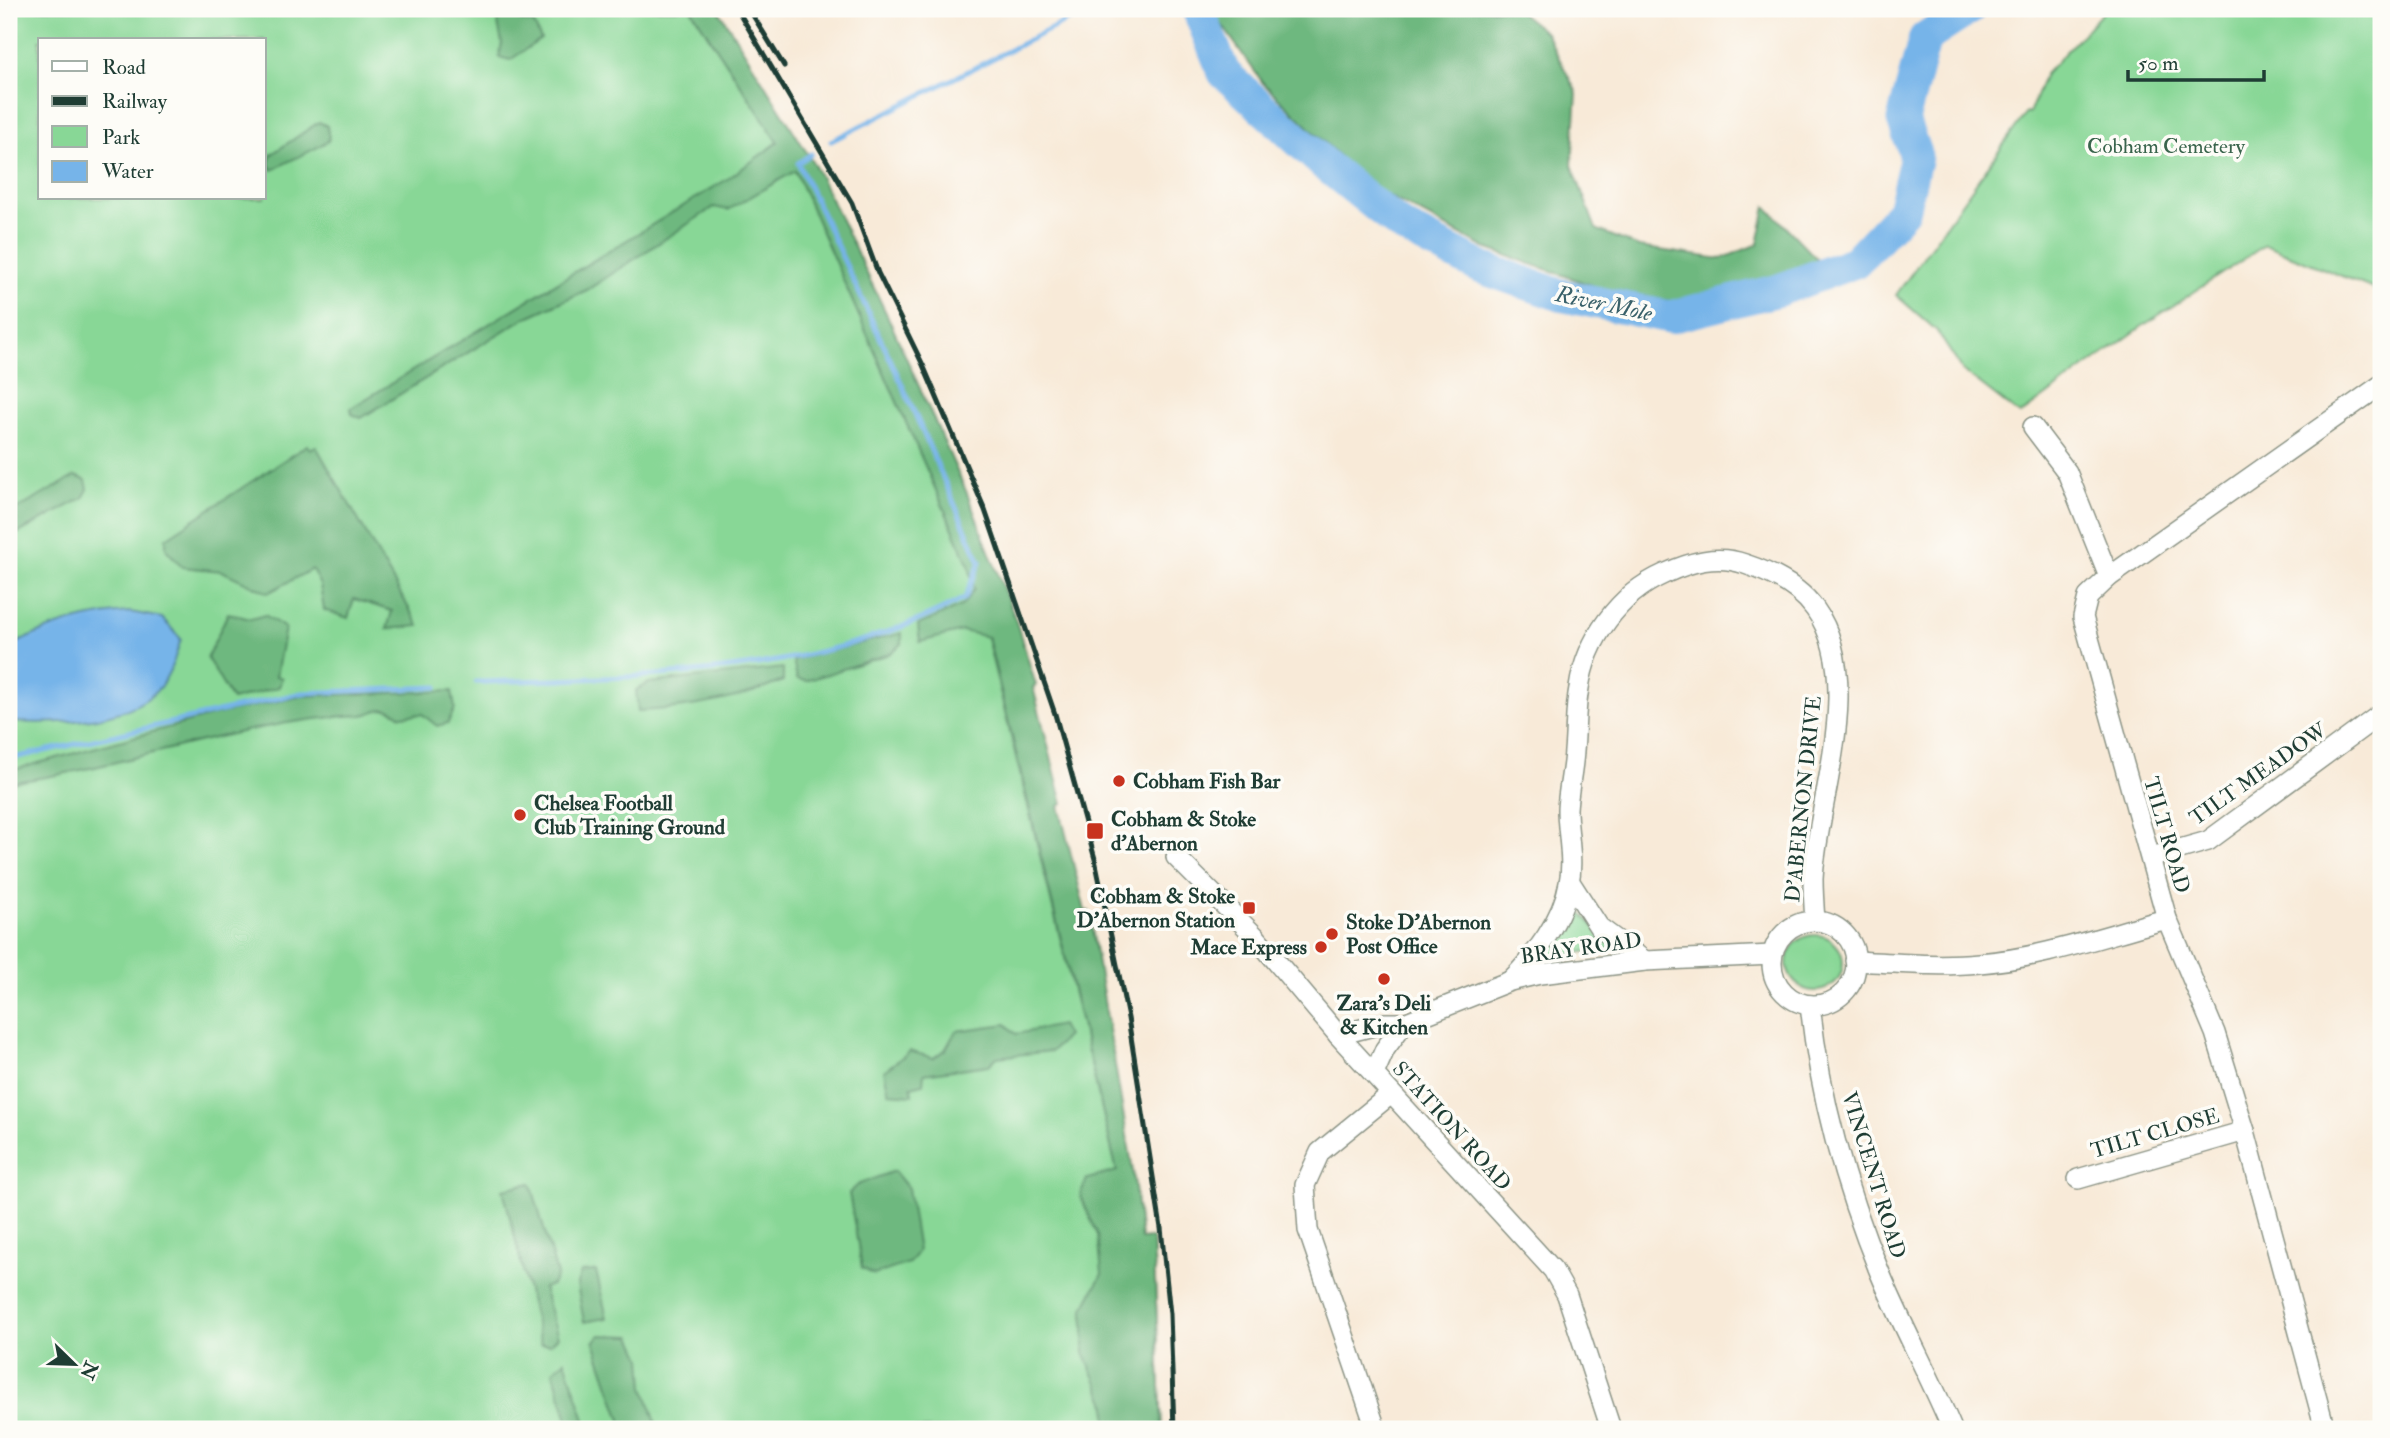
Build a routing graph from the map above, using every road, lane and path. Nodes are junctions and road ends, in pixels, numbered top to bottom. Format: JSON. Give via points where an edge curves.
{"nodes":[{"id":1,"x":2381,"y":385,"type":"edge"},
{"id":2,"x":2033,"y":427,"type":"dead end"},
{"id":3,"x":2109,"y":577,"type":"junction"},
{"id":4,"x":2381,"y":721,"type":"edge"},
{"id":5,"x":1176,"y":857,"type":"dead end"},
{"id":6,"x":2151,"y":857,"type":"junction"},
{"id":7,"x":1570,"y":882,"type":"junction"},
{"id":8,"x":2167,"y":919,"type":"junction"},
{"id":9,"x":1815,"y":921,"type":"junction"},
{"id":10,"x":1772,"y":955,"type":"junction"},
{"id":11,"x":1645,"y":961,"type":"junction"},
{"id":12,"x":1855,"y":961,"type":"junction"},
{"id":13,"x":1510,"y":981,"type":"junction"},
{"id":14,"x":1810,"y":1005,"type":"junction"},
{"id":15,"x":1404,"y":1023,"type":"junction"},
{"id":16,"x":1338,"y":1035,"type":"junction"},
{"id":17,"x":1374,"y":1074,"type":"junction"},
{"id":18,"x":1391,"y":1094,"type":"junction"},
{"id":19,"x":2245,"y":1131,"type":"junction"},
{"id":20,"x":2078,"y":1179,"type":"dead end"},
{"id":21,"x":1376,"y":1429,"type":"edge"},
{"id":22,"x":1611,"y":1429,"type":"edge"},
{"id":23,"x":1952,"y":1429,"type":"edge"},
{"id":24,"x":2325,"y":1429,"type":"edge"}],
"edges":[{"from":1,"to":3,"type":"street","name":"TILT ROAD"},
{"from":2,"to":3,"type":"street","via":[[2067,472]]},
{"from":3,"to":6,"type":"street","name":"TILT ROAD","via":[[2088,597],[2085,631]]},
{"from":4,"to":6,"type":"street","name":"TILT MEADOW","via":[[2378,716],[2208,841]]},
{"from":5,"to":16,"type":"street","name":"STATION ROAD","via":[[1255,936]]},
{"from":6,"to":8,"type":"street","name":"TILT ROAD"},
{"from":7,"to":9,"type":"street","name":"D'ABERNON DRIVE","via":[[1567,805],[1579,687],[1589,651],[1627,597],[1654,579],[1712,558],[1742,563],[1796,589],[1816,610],[1827,635],[1838,700],[1814,878]]},
{"from":7,"to":11,"type":"street","via":[[1599,927]]},
{"from":7,"to":13,"type":"street","name":"D'ABERNON DRIVE","via":[[1543,941]]},
{"from":8,"to":12,"type":"street","via":[[2087,942],[1980,963]]},
{"from":8,"to":19,"type":"street","name":"TILT ROAD","via":[[2215,1033]]},
{"from":9,"to":10,"type":"street","via":[[1792,927]]},
{"from":9,"to":12,"type":"street","via":[[1838,929],[1853,948]]},
{"from":10,"to":11,"type":"street","name":"BRAY ROAD"},
{"from":10,"to":14,"type":"street","via":[[1777,983],[1797,1001]]},
{"from":11,"to":13,"type":"street","name":"BRAY ROAD"},
{"from":12,"to":14,"type":"street","via":[[1843,993]]},
{"from":13,"to":15,"type":"street","name":"BRAY ROAD"},
{"from":14,"to":23,"type":"street","name":"VINCENT ROAD","via":[[1826,1101],[1859,1217],[1881,1276]]},
{"from":15,"to":16,"type":"street","name":"BRAY ROAD"},
{"from":15,"to":17,"type":"street"},
{"from":16,"to":17,"type":"street","name":"STATION ROAD"},
{"from":17,"to":18,"type":"street","name":"STATION ROAD"},
{"from":18,"to":21,"type":"street","via":[[1320,1152],[1305,1185],[1308,1230]]},
{"from":18,"to":22,"type":"street","name":"STATION ROAD","via":[[1553,1270],[1567,1295]]},
{"from":19,"to":20,"type":"street","name":"TILT CLOSE"},
{"from":19,"to":24,"type":"street","name":"TILT ROAD"}]}
